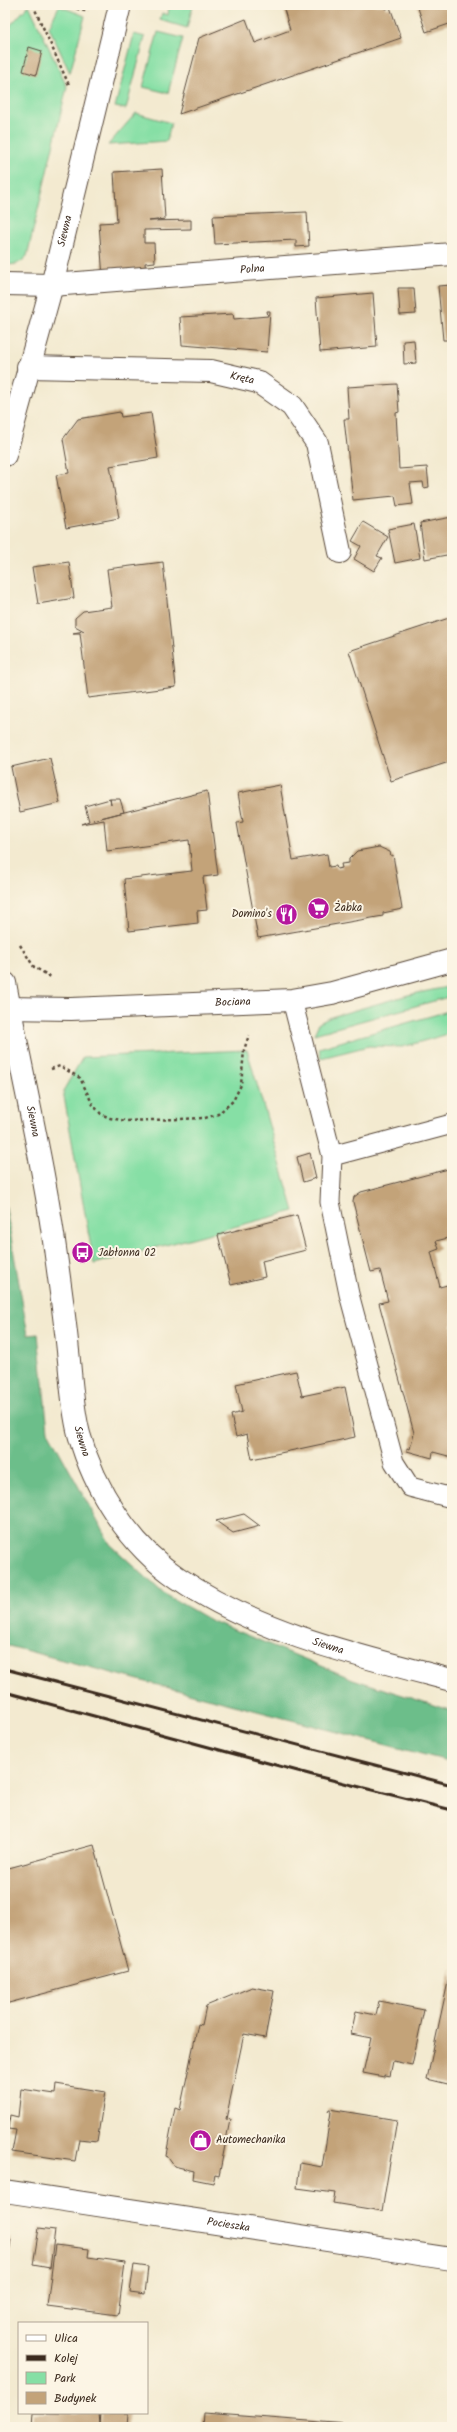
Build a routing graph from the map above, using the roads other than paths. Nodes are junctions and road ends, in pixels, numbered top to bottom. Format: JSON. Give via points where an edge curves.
{"nodes":[{"id":1,"x":120,"y":5,"type":"edge"},
{"id":2,"x":452,"y":254,"type":"edge"},
{"id":3,"x":5,"y":284,"type":"edge"},
{"id":4,"x":52,"y":285,"type":"junction"},
{"id":5,"x":28,"y":367,"type":"junction"},
{"id":6,"x":5,"y":455,"type":"edge"},
{"id":7,"x":340,"y":552,"type":"dead end"},
{"id":8,"x":452,"y":960,"type":"edge"},
{"id":9,"x":5,"y":983,"type":"edge"},
{"id":10,"x":292,"y":1000,"type":"junction"},
{"id":11,"x":7,"y":1008,"type":"edge"},
{"id":12,"x":452,"y":1124,"type":"edge"},
{"id":13,"x":332,"y":1156,"type":"junction"},
{"id":14,"x":452,"y":1498,"type":"edge"},
{"id":15,"x":452,"y":1680,"type":"edge"},
{"id":16,"x":5,"y":2190,"type":"edge"},
{"id":17,"x":452,"y":2260,"type":"edge"}],
"edges":[{"from":1,"to":4,"type":"street","name":"Siewna"},
{"from":2,"to":4,"type":"street","name":"Polna"},
{"from":3,"to":4,"type":"street","name":"Polna"},
{"from":4,"to":5,"type":"street","name":"Siewna"},
{"from":5,"to":6,"type":"street","name":"Siewna"},
{"from":5,"to":7,"type":"street","name":"Kręta","via":[[211,371],[258,382],[292,406],[317,443]]},
{"from":8,"to":10,"type":"street","name":"Bociana","via":[[332,993]]},
{"from":9,"to":11,"type":"street","name":"Siewna"},
{"from":10,"to":11,"type":"street","name":"Bociana","via":[[71,1009]]},
{"from":10,"to":13,"type":"lane"},
{"from":11,"to":15,"type":"street","name":"Siewna","via":[[24,1074],[55,1248],[79,1433],[89,1463],[108,1500],[130,1533],[152,1557],[177,1578],[223,1604],[276,1627],[353,1654]]},
{"from":12,"to":13,"type":"lane"},
{"from":13,"to":14,"type":"lane","via":[[330,1202],[349,1294],[394,1462],[410,1487]]},
{"from":16,"to":17,"type":"street","name":"Pocieszka"}]}
